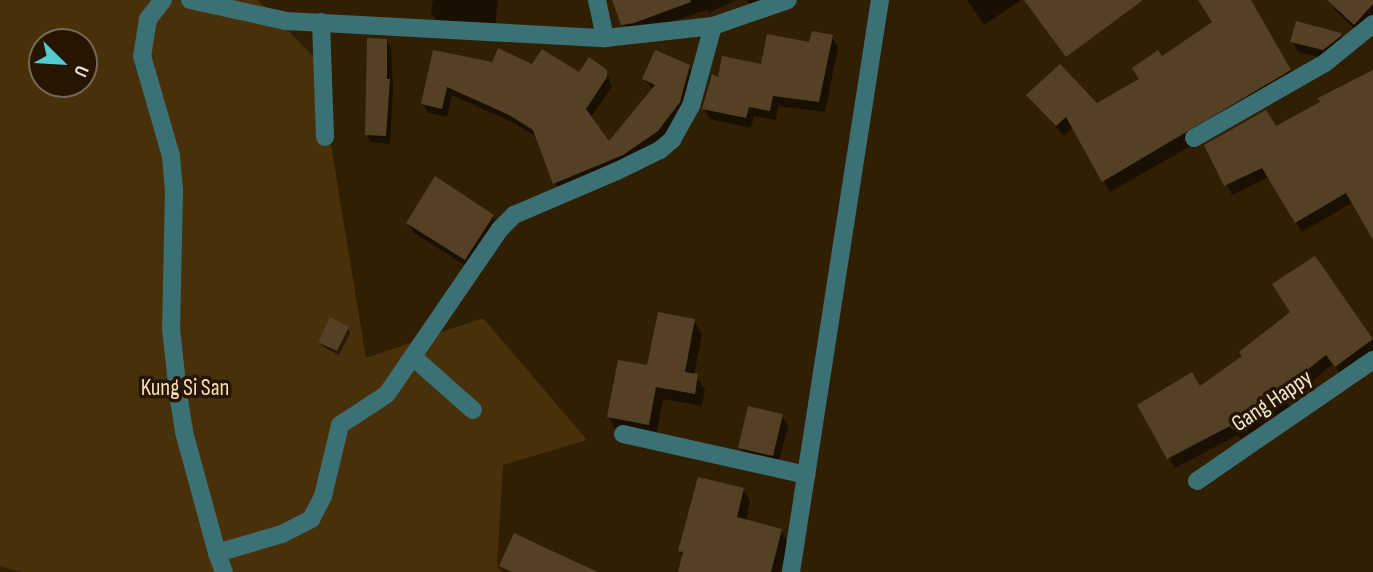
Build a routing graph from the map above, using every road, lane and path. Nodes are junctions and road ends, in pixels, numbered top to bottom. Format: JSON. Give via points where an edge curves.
{"nodes":[{"id":1,"x":163,"y":0,"type":"edge"},
{"id":2,"x":190,"y":0,"type":"edge"},
{"id":3,"x":597,"y":0,"type":"edge"},
{"id":4,"x":788,"y":0,"type":"edge"},
{"id":5,"x":880,"y":0,"type":"edge"},
{"id":6,"x":321,"y":22,"type":"junction"},
{"id":7,"x":1373,"y":24,"type":"edge"},
{"id":8,"x":713,"y":26,"type":"junction"},
{"id":9,"x":605,"y":38,"type":"junction"},
{"id":10,"x":325,"y":137,"type":"dead end"},
{"id":11,"x":1194,"y":138,"type":"dead end"},
{"id":12,"x":414,"y":356,"type":"junction"},
{"id":13,"x":1373,"y":360,"type":"edge"},
{"id":14,"x":473,"y":410,"type":"dead end"},
{"id":15,"x":624,"y":434,"type":"dead end"},
{"id":16,"x":806,"y":475,"type":"junction"},
{"id":17,"x":1197,"y":481,"type":"dead end"},
{"id":18,"x":217,"y":553,"type":"junction"},
{"id":19,"x":224,"y":572,"type":"edge"},
{"id":20,"x":792,"y":572,"type":"edge"}],
"edges":[{"from":1,"to":18,"type":"street","via":[[148,19],[142,56],[171,156],[171,328],[178,393]]},
{"from":2,"to":6,"type":"street","via":[[286,21]]},
{"from":3,"to":9,"type":"street"},
{"from":4,"to":8,"type":"street"},
{"from":5,"to":16,"type":"street"},
{"from":6,"to":9,"type":"street"},
{"from":6,"to":10,"type":"street"},
{"from":7,"to":11,"type":"street","via":[[1334,58]]},
{"from":8,"to":9,"type":"street"},
{"from":8,"to":12,"type":"street","via":[[691,106],[672,140],[628,166],[514,215]]},
{"from":12,"to":14,"type":"street"},
{"from":12,"to":18,"type":"street","via":[[387,394],[340,425],[323,496],[311,519],[282,534]]},
{"from":13,"to":17,"type":"street","name":"Gang Happy"},
{"from":15,"to":16,"type":"street"},
{"from":16,"to":20,"type":"street"},
{"from":18,"to":19,"type":"street"}]}
